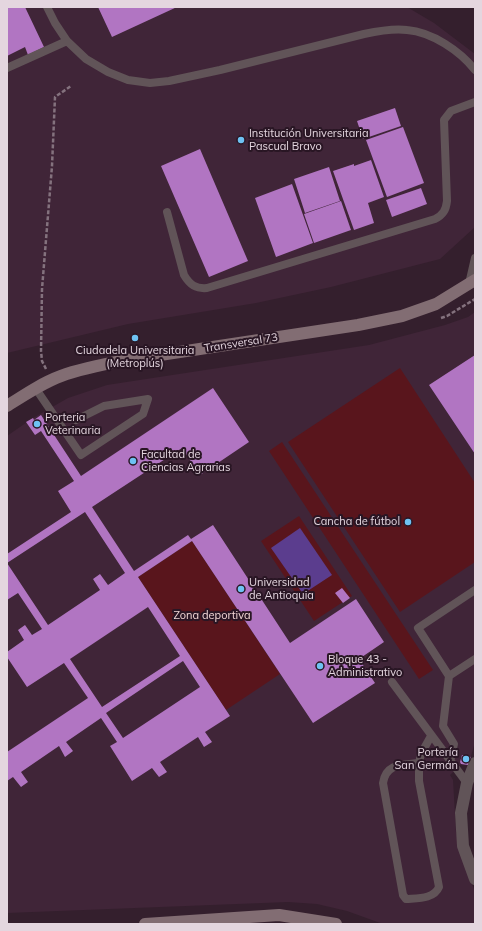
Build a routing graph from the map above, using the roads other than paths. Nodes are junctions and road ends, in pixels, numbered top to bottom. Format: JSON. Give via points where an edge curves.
{"nodes":[{"id":1,"x":47,"y":7,"type":"edge"},
{"id":2,"x":66,"y":41,"type":"junction"},
{"id":3,"x":7,"y":68,"type":"edge"},
{"id":4,"x":475,"y":70,"type":"edge"},
{"id":5,"x":475,"y":102,"type":"edge"},
{"id":6,"x":167,"y":212,"type":"dead end"},
{"id":7,"x":475,"y":258,"type":"edge"},
{"id":8,"x":472,"y":282,"type":"edge"},
{"id":9,"x":36,"y":389,"type":"junction"},
{"id":10,"x":7,"y":406,"type":"edge"},
{"id":11,"x":76,"y":420,"type":"dead end"},
{"id":12,"x":475,"y":590,"type":"edge"},
{"id":13,"x":475,"y":659,"type":"edge"},
{"id":14,"x":449,"y":676,"type":"junction"},
{"id":15,"x":392,"y":682,"type":"dead end"},
{"id":16,"x":431,"y":736,"type":"junction"},
{"id":17,"x":450,"y":762,"type":"junction"},
{"id":18,"x":419,"y":763,"type":"junction"},
{"id":19,"x":475,"y":763,"type":"edge"},
{"id":20,"x":467,"y":783,"type":"junction"},
{"id":21,"x":475,"y":879,"type":"edge"},
{"id":22,"x":145,"y":924,"type":"edge"},
{"id":23,"x":336,"y":924,"type":"edge"}],
"edges":[{"from":1,"to":2,"type":"lane"},
{"from":2,"to":3,"type":"lane"},
{"from":2,"to":4,"type":"lane","via":[[86,59],[108,72],[128,80],[150,83],[220,70],[386,30],[408,30],[426,34],[462,55]]},
{"from":5,"to":6,"type":"lane","via":[[451,111],[444,120],[447,201],[444,212],[434,219],[200,288],[188,282],[184,275]]},
{"from":7,"to":8,"type":"lane"},
{"from":8,"to":9,"type":"main road","name":"Transversal 73","via":[[436,304],[402,316],[113,362],[62,376]]},
{"from":9,"to":10,"type":"main road","name":"Transversal 73"},
{"from":9,"to":11,"type":"lane","via":[[81,455],[143,414],[148,400],[104,406]]},
{"from":12,"to":14,"type":"lane","via":[[418,628]]},
{"from":13,"to":14,"type":"lane"},
{"from":14,"to":17,"type":"lane","via":[[443,726],[454,744]]},
{"from":15,"to":16,"type":"lane"},
{"from":16,"to":17,"type":"lane"},
{"from":16,"to":18,"type":"lane"},
{"from":17,"to":20,"type":"lane"},
{"from":18,"to":18,"type":"lane","via":[[390,768],[384,775],[383,783],[403,895],[406,899],[431,896],[439,887],[419,782]]},
{"from":19,"to":20,"type":"street"},
{"from":20,"to":21,"type":"street","via":[[461,813],[463,846]]},
{"from":22,"to":23,"type":"main road","via":[[279,915]]}]}
